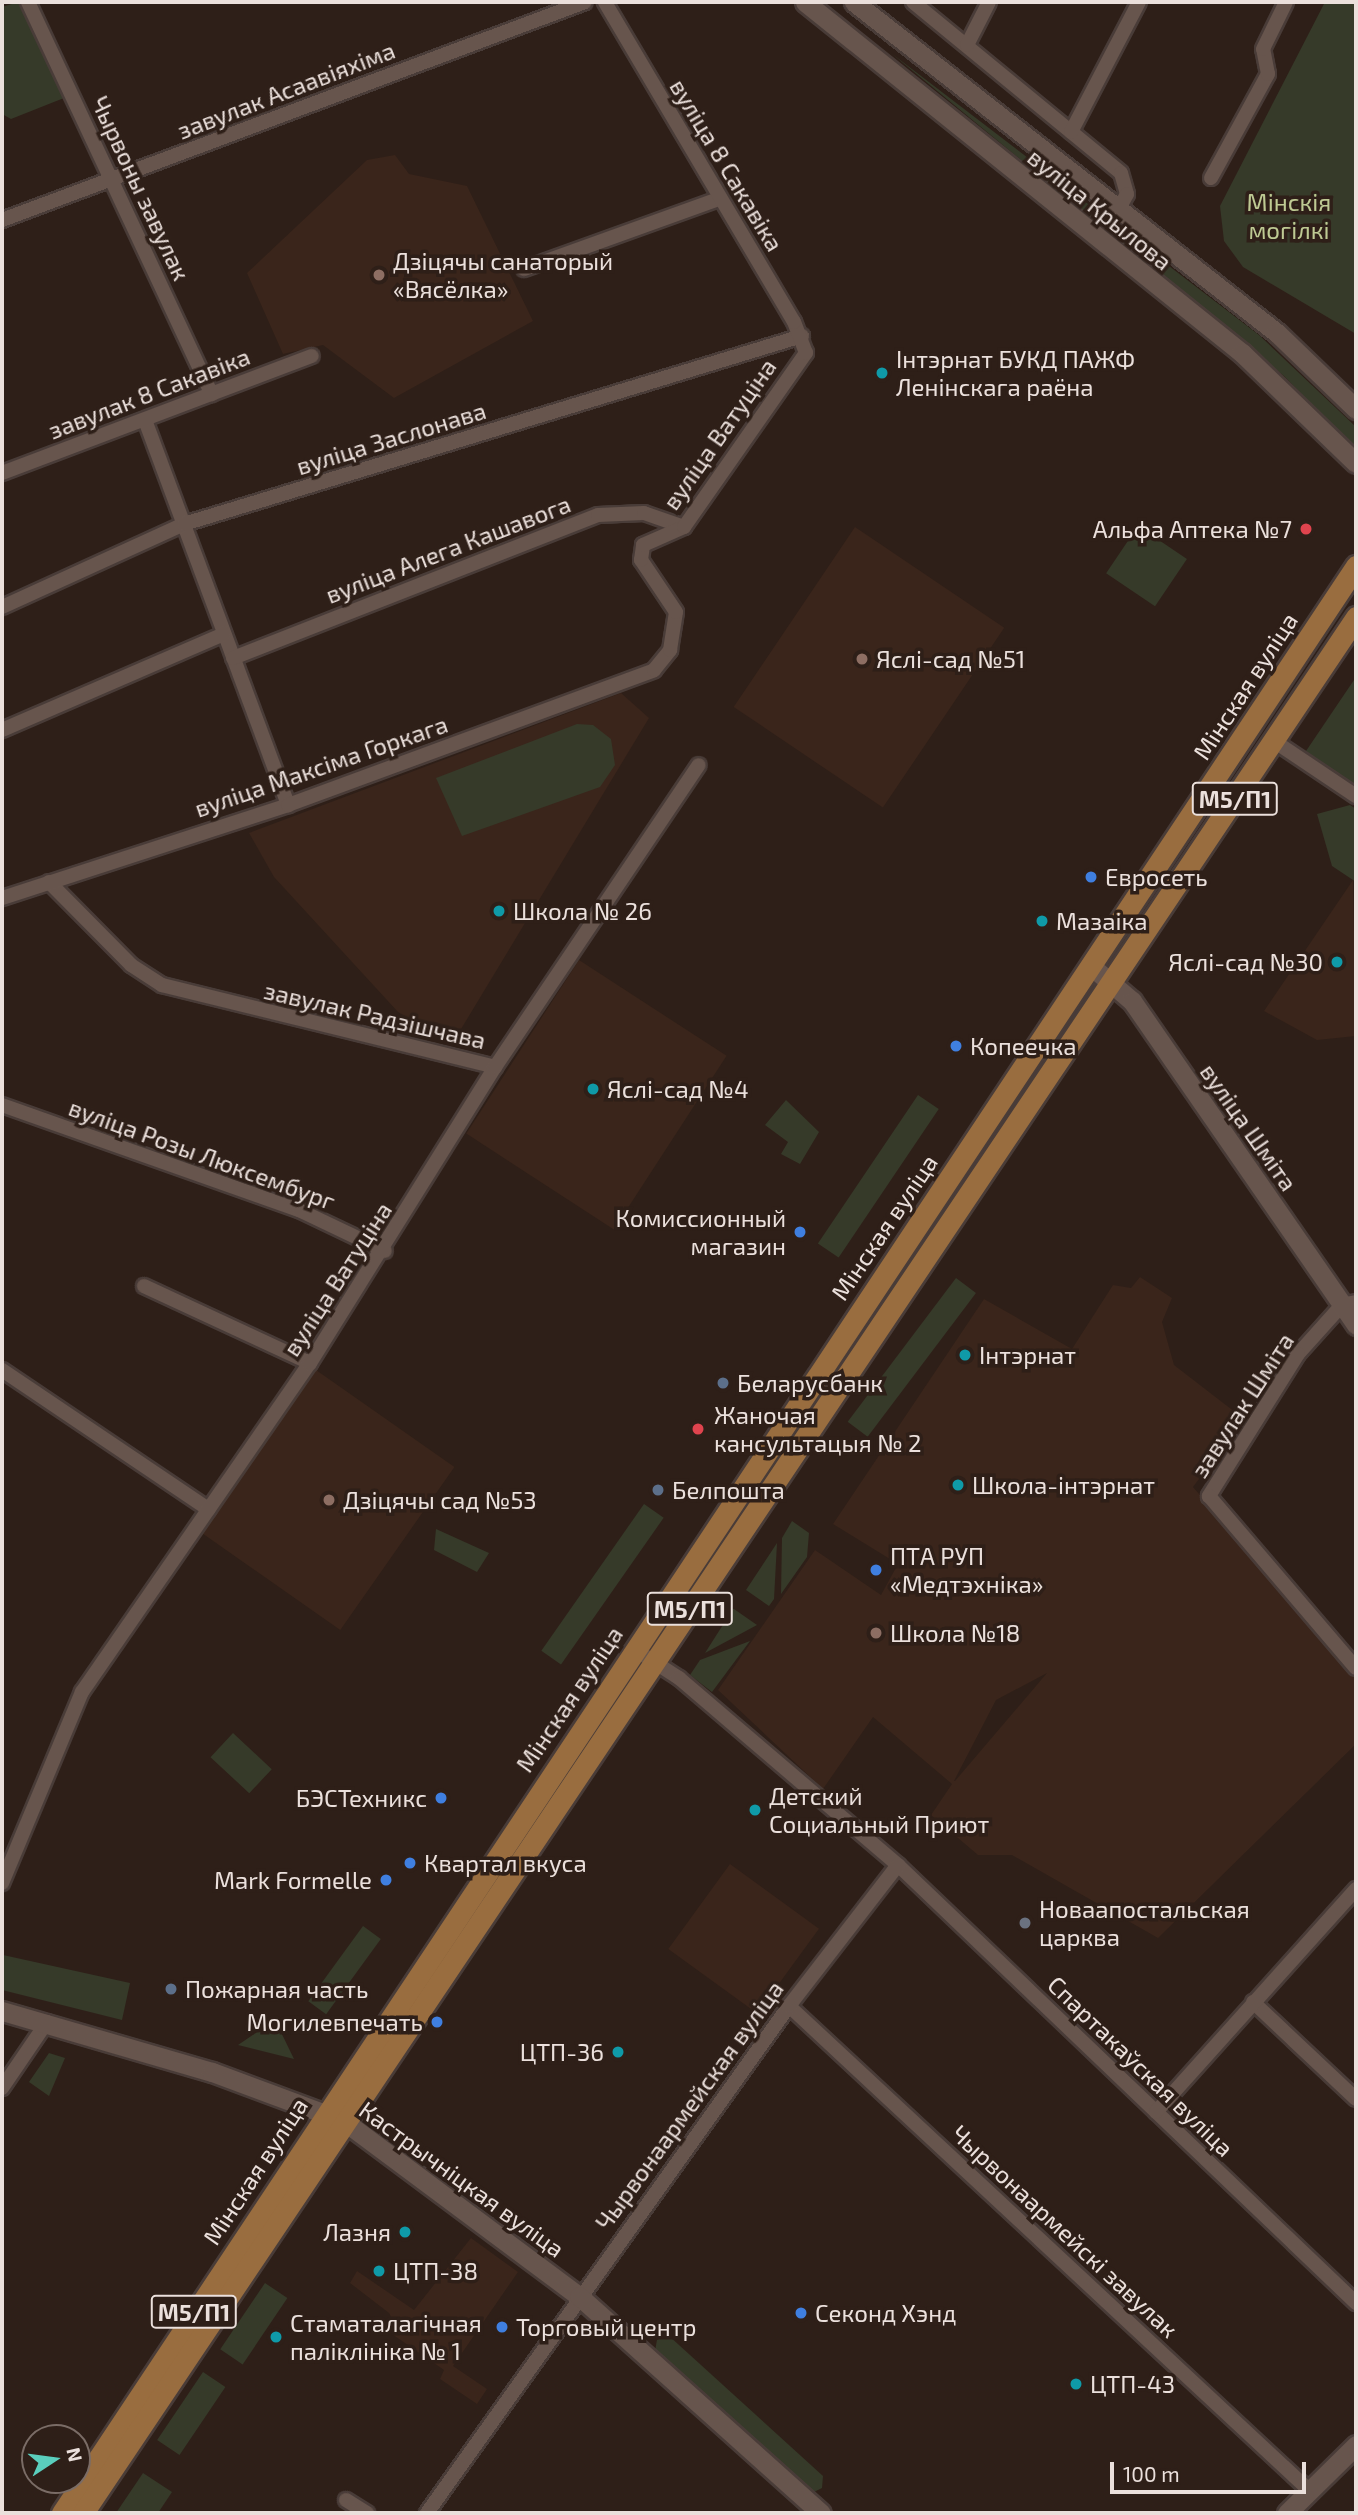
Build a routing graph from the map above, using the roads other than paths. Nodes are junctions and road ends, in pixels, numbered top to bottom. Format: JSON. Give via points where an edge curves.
{"nodes":[{"id":1,"x":28,"y":2,"type":"edge"},
{"id":2,"x":585,"y":2,"type":"edge"},
{"id":3,"x":605,"y":2,"type":"edge"},
{"id":4,"x":805,"y":2,"type":"edge"},
{"id":5,"x":854,"y":2,"type":"edge"},
{"id":6,"x":913,"y":2,"type":"edge"},
{"id":7,"x":989,"y":2,"type":"edge"},
{"id":8,"x":1139,"y":2,"type":"edge"},
{"id":9,"x":1286,"y":2,"type":"edge"},
{"id":10,"x":891,"y":32,"type":"junction"},
{"id":11,"x":967,"y":45,"type":"junction"},
{"id":12,"x":872,"y":56,"type":"junction"},
{"id":13,"x":1071,"y":132,"type":"junction"},
{"id":14,"x":1211,"y":178,"type":"dead end"},
{"id":15,"x":113,"y":180,"type":"junction"},
{"id":16,"x":718,"y":199,"type":"junction"},
{"id":17,"x":1118,"y":211,"type":"junction"},
{"id":18,"x":2,"y":220,"type":"edge"},
{"id":19,"x":524,"y":269,"type":"dead end"},
{"id":20,"x":802,"y":336,"type":"junction"},
{"id":21,"x":806,"y":353,"type":"joint"},
{"id":22,"x":312,"y":356,"type":"dead end"},
{"id":23,"x":212,"y":394,"type":"junction"},
{"id":24,"x":1356,"y":408,"type":"edge"},
{"id":25,"x":145,"y":420,"type":"junction"},
{"id":26,"x":1356,"y":463,"type":"edge"},
{"id":27,"x":2,"y":473,"type":"edge"},
{"id":28,"x":184,"y":524,"type":"junction"},
{"id":29,"x":684,"y":527,"type":"junction"},
{"id":30,"x":1356,"y":566,"type":"edge"},
{"id":31,"x":2,"y":607,"type":"edge"},
{"id":32,"x":1356,"y":617,"type":"edge"},
{"id":33,"x":224,"y":634,"type":"junction"},
{"id":34,"x":233,"y":658,"type":"junction"},
{"id":35,"x":654,"y":670,"type":"joint"},
{"id":36,"x":2,"y":730,"type":"edge"},
{"id":37,"x":1274,"y":740,"type":"junction"},
{"id":38,"x":699,"y":765,"type":"dead end"},
{"id":39,"x":1356,"y":796,"type":"edge"},
{"id":40,"x":288,"y":805,"type":"junction"},
{"id":41,"x":49,"y":882,"type":"junction"},
{"id":42,"x":2,"y":898,"type":"edge"},
{"id":43,"x":1091,"y":966,"type":"junction"},
{"id":44,"x":1113,"y":982,"type":"junction"},
{"id":45,"x":495,"y":1068,"type":"junction"},
{"id":46,"x":2,"y":1105,"type":"edge"},
{"id":47,"x":384,"y":1251,"type":"junction"},
{"id":48,"x":144,"y":1286,"type":"dead end"},
{"id":49,"x":1349,"y":1304,"type":"edge"},
{"id":50,"x":1356,"y":1325,"type":"edge"},
{"id":51,"x":310,"y":1363,"type":"junction"},
{"id":52,"x":2,"y":1370,"type":"edge"},
{"id":53,"x":208,"y":1508,"type":"junction"},
{"id":54,"x":634,"y":1649,"type":"junction"},
{"id":55,"x":655,"y":1663,"type":"junction"},
{"id":56,"x":1356,"y":1668,"type":"edge"},
{"id":57,"x":898,"y":1865,"type":"junction"},
{"id":58,"x":2,"y":1883,"type":"edge"},
{"id":59,"x":1354,"y":1895,"type":"edge"},
{"id":60,"x":1253,"y":2002,"type":"junction"},
{"id":61,"x":789,"y":2006,"type":"junction"},
{"id":62,"x":2,"y":2011,"type":"edge"},
{"id":63,"x":47,"y":2022,"type":"junction"},
{"id":64,"x":2,"y":2088,"type":"edge"},
{"id":65,"x":1356,"y":2099,"type":"edge"},
{"id":66,"x":1156,"y":2112,"type":"junction"},
{"id":67,"x":334,"y":2116,"type":"junction"},
{"id":68,"x":579,"y":2295,"type":"junction"},
{"id":69,"x":1356,"y":2303,"type":"edge"},
{"id":70,"x":1356,"y":2445,"type":"edge"},
{"id":71,"x":1310,"y":2491,"type":"junction"},
{"id":72,"x":346,"y":2500,"type":"dead end"},
{"id":73,"x":62,"y":2513,"type":"edge"},
{"id":74,"x":83,"y":2513,"type":"edge"},
{"id":75,"x":367,"y":2513,"type":"edge"},
{"id":76,"x":426,"y":2513,"type":"edge"},
{"id":77,"x":821,"y":2513,"type":"edge"},
{"id":78,"x":1287,"y":2513,"type":"edge"}],
"edges":[{"from":1,"to":15,"type":"street","name":"Чырвоны завулак"},
{"from":2,"to":15,"type":"street","name":"завулак Асаавіяхіма"},
{"from":3,"to":16,"type":"street","name":"вуліца 8 Сакавіка"},
{"from":4,"to":12,"type":"main road","name":"вуліца Крылова"},
{"from":5,"to":10,"type":"main road","name":"вуліца Крылова"},
{"from":6,"to":11,"type":"street"},
{"from":7,"to":11,"type":"street"},
{"from":8,"to":13,"type":"street"},
{"from":9,"to":14,"type":"street","via":[[1264,49],[1268,74]]},
{"from":10,"to":12,"type":"main road"},
{"from":10,"to":17,"type":"main road","name":"вуліца Крылова"},
{"from":11,"to":13,"type":"street"},
{"from":12,"to":26,"type":"main road","name":"вуліца Крылова","via":[[1242,353]]},
{"from":13,"to":17,"type":"street","via":[[1121,173],[1127,194]]},
{"from":15,"to":18,"type":"street","name":"завулак Асаавіяхіма"},
{"from":15,"to":23,"type":"street","name":"Чырвоны завулак"},
{"from":16,"to":19,"type":"street"},
{"from":16,"to":20,"type":"street","name":"вуліца 8 Сакавіка"},
{"from":17,"to":24,"type":"main road","name":"вуліца Крылова","via":[[1277,333]]},
{"from":20,"to":21,"type":"street","name":"вуліца 8 Сакавіка"},
{"from":20,"to":28,"type":"street","name":"вуліца Заслонава"},
{"from":21,"to":29,"type":"street","name":"вуліца Ватуціна"},
{"from":22,"to":23,"type":"street","name":"завулак 8 Сакавіка"},
{"from":23,"to":25,"type":"street","name":"завулак 8 Сакавіка"},
{"from":25,"to":27,"type":"street","name":"завулак 8 Сакавіка"},
{"from":25,"to":28,"type":"street"},
{"from":28,"to":31,"type":"street","name":"вуліца Заслонава"},
{"from":28,"to":33,"type":"street"},
{"from":29,"to":34,"type":"street","name":"вуліца Алега Кашавога","via":[[644,513],[598,515]]},
{"from":29,"to":35,"type":"street","name":"вуліца Ватуціна","via":[[643,545],[641,560],[676,612],[677,632]]},
{"from":30,"to":43,"type":"main road","name":"Мінская вуліца","number":"М5/П1"},
{"from":32,"to":37,"type":"main road","name":"Мінская вуліца","number":"М5/П1"},
{"from":33,"to":34,"type":"street"},
{"from":33,"to":36,"type":"street"},
{"from":34,"to":40,"type":"street"},
{"from":35,"to":40,"type":"street","name":"вуліца Максіма Горкага"},
{"from":37,"to":39,"type":"street"},
{"from":37,"to":44,"type":"main road","name":"Мінская вуліца","number":"М5/П1"},
{"from":38,"to":45,"type":"street","name":"завулак Радзішчава"},
{"from":40,"to":41,"type":"street","name":"вуліца Максіма Горкага"},
{"from":41,"to":42,"type":"street","name":"вуліца Максіма Горкага"},
{"from":41,"to":45,"type":"street","name":"завулак Радзішчава","via":[[131,965],[162,985]]},
{"from":43,"to":44,"type":"main road","name":"вуліца Шміта"},
{"from":43,"to":54,"type":"main road","name":"Мінская вуліца","number":"М5/П1"},
{"from":44,"to":49,"type":"main road","name":"вуліца Шміта"},
{"from":44,"to":55,"type":"main road","name":"Мінская вуліца","number":"М5/П1"},
{"from":45,"to":47,"type":"street","name":"вуліца Ватуціна"},
{"from":46,"to":47,"type":"street","name":"вуліца Розы Люксембург","via":[[299,1210]]},
{"from":47,"to":51,"type":"street","name":"вуліца Ватуціна"},
{"from":48,"to":51,"type":"street"},
{"from":49,"to":50,"type":"main road","name":"вуліца Шміта"},
{"from":49,"to":56,"type":"street","name":"завулак Шміта","via":[[1298,1354],[1209,1496]]},
{"from":51,"to":53,"type":"street","name":"вуліца Ватуціна"},
{"from":52,"to":53,"type":"street"},
{"from":53,"to":58,"type":"street","name":"вуліца Ватуціна","via":[[82,1692]]},
{"from":54,"to":55,"type":"street","name":"Спартакаўская вуліца"},
{"from":54,"to":67,"type":"main road","name":"Мінская вуліца","number":"М5/П1"},
{"from":55,"to":57,"type":"street","name":"Спартакаўская вуліца"},
{"from":55,"to":67,"type":"main road","name":"Мінская вуліца","number":"М5/П1"},
{"from":57,"to":61,"type":"street","name":"Чырвонаармейская вуліца"},
{"from":57,"to":66,"type":"street","name":"Спартакаўская вуліца"},
{"from":59,"to":60,"type":"street"},
{"from":60,"to":65,"type":"street"},
{"from":60,"to":66,"type":"street"},
{"from":61,"to":68,"type":"street","name":"Чырвонаармейская вуліца"},
{"from":61,"to":71,"type":"street","name":"Чырвонаармейскі завулак"},
{"from":62,"to":63,"type":"main road","name":"Кастрычніцкая вуліца"},
{"from":63,"to":64,"type":"street"},
{"from":63,"to":67,"type":"main road","name":"Кастрычніцкая вуліца"},
{"from":66,"to":69,"type":"street","name":"Спартакаўская вуліца"},
{"from":67,"to":68,"type":"main road","name":"Кастрычніцкая вуліца"},
{"from":67,"to":73,"type":"main road","name":"Мінская вуліца","number":"М5/П1"},
{"from":67,"to":74,"type":"main road","name":"Мінская вуліца","number":"М5/П1"},
{"from":68,"to":76,"type":"street","name":"Чырвонаармейская вуліца"},
{"from":68,"to":77,"type":"main road","name":"Кастрычніцкая вуліца"},
{"from":70,"to":71,"type":"main road"},
{"from":71,"to":78,"type":"main road"},
{"from":72,"to":75,"type":"street"}]}
